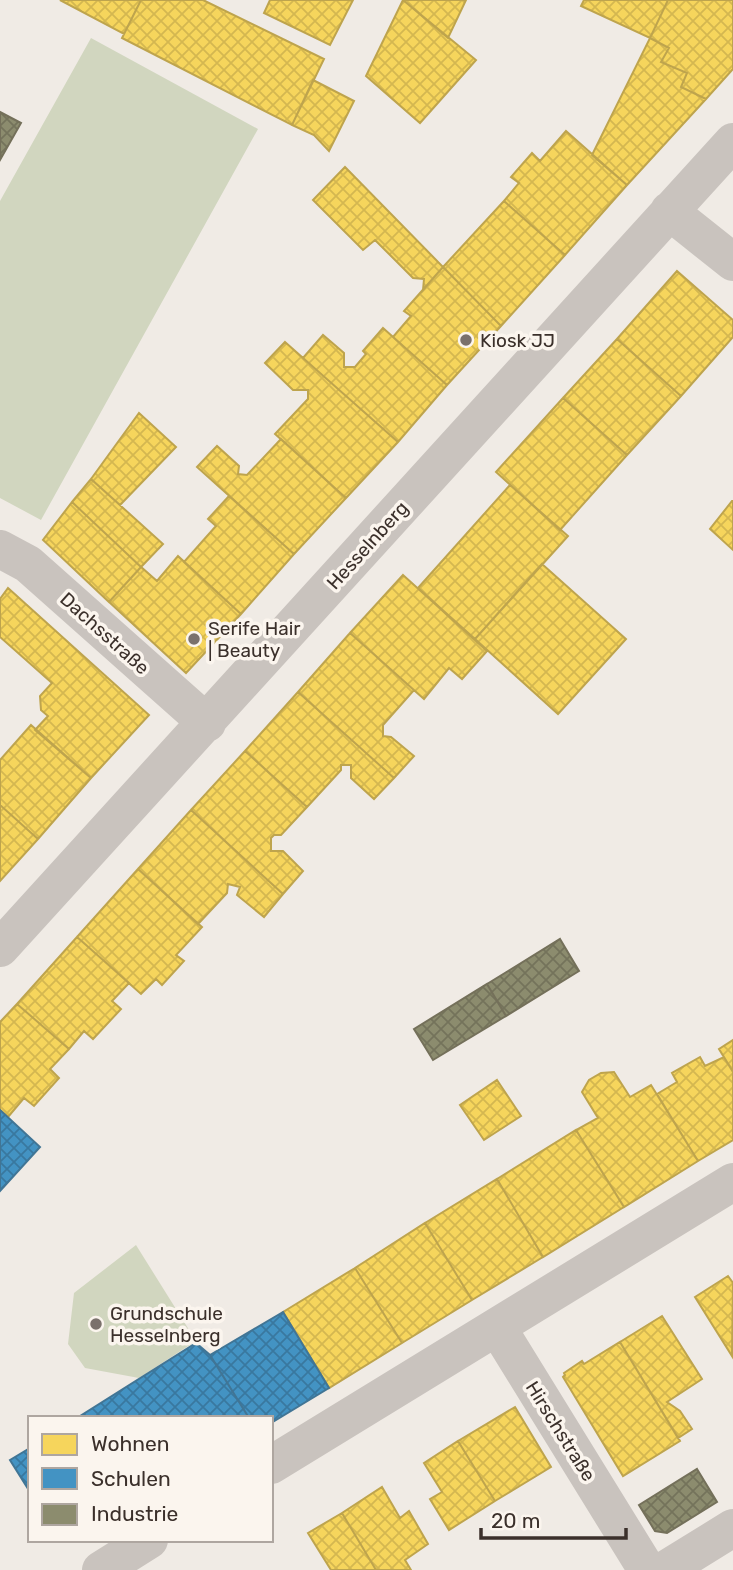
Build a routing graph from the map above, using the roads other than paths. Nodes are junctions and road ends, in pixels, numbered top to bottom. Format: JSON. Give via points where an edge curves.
{"nodes":[{"id":1,"x":733,"y":142,"type":"edge"},
{"id":2,"x":670,"y":211,"type":"junction"},
{"id":3,"x":733,"y":262,"type":"edge"},
{"id":4,"x":0,"y":549,"type":"edge"},
{"id":5,"x":206,"y":723,"type":"junction"},
{"id":6,"x":0,"y":948,"type":"edge"},
{"id":7,"x":733,"y":1182,"type":"edge"},
{"id":8,"x":497,"y":1327,"type":"junction"},
{"id":9,"x":273,"y":1464,"type":"edge"},
{"id":10,"x":733,"y":1528,"type":"edge"},
{"id":11,"x":146,"y":1542,"type":"edge"},
{"id":12,"x":102,"y":1570,"type":"edge"},
{"id":13,"x":646,"y":1570,"type":"edge"},
{"id":14,"x":665,"y":1570,"type":"edge"}],
"edges":[{"from":1,"to":2,"type":"street","name":"Hesselnberg"},
{"from":2,"to":3,"type":"street"},
{"from":2,"to":5,"type":"street","name":"Hesselnberg"},
{"from":4,"to":5,"type":"street","name":"Dachsstraße","via":[[28,564]]},
{"from":5,"to":6,"type":"street","name":"Hesselnberg"},
{"from":7,"to":8,"type":"street"},
{"from":8,"to":9,"type":"street"},
{"from":8,"to":13,"type":"street","name":"Hirschstraße"},
{"from":10,"to":14,"type":"street"},
{"from":11,"to":12,"type":"street"}]}
